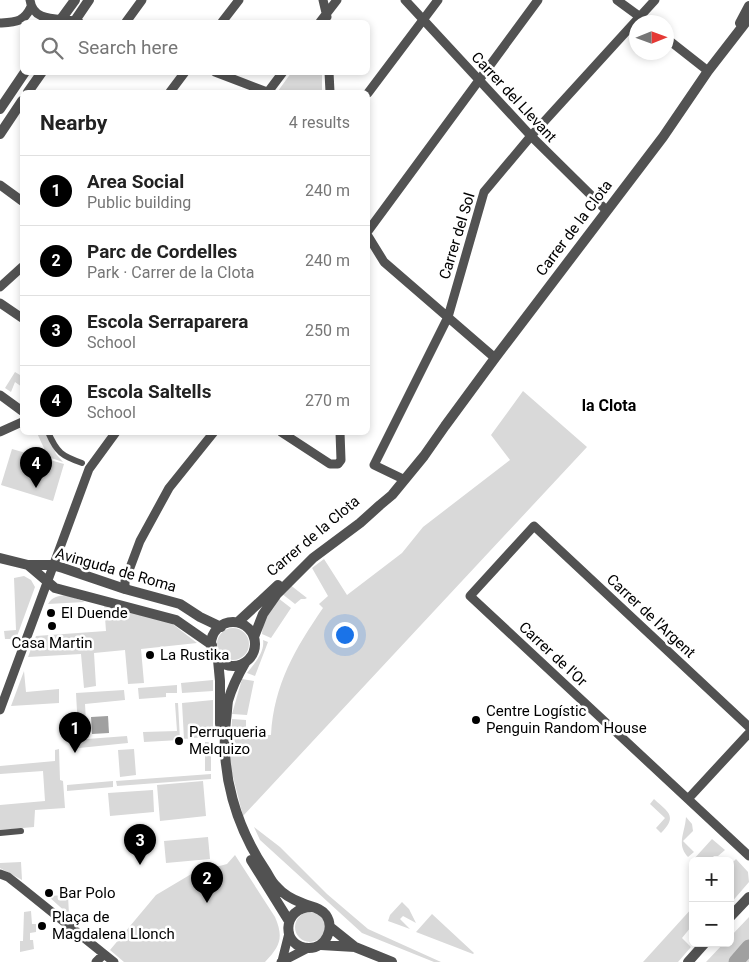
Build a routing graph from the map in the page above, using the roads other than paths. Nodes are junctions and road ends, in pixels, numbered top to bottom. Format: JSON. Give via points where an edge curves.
{"nodes":[{"id":1,"x":75,"y":0,"type":"edge"},
{"id":2,"x":90,"y":0,"type":"edge"},
{"id":3,"x":142,"y":0,"type":"edge"},
{"id":4,"x":239,"y":0,"type":"edge"},
{"id":5,"x":323,"y":0,"type":"edge"},
{"id":6,"x":337,"y":0,"type":"edge"},
{"id":7,"x":405,"y":0,"type":"edge"},
{"id":8,"x":438,"y":0,"type":"edge"},
{"id":9,"x":538,"y":0,"type":"edge"},
{"id":10,"x":616,"y":0,"type":"edge"},
{"id":11,"x":655,"y":0,"type":"edge"},
{"id":12,"x":29,"y":2,"type":"edge"},
{"id":13,"x":749,"y":6,"type":"edge"},
{"id":14,"x":637,"y":15,"type":"edge"},
{"id":15,"x":647,"y":15,"type":"edge"},
{"id":16,"x":47,"y":18,"type":"junction"},
{"id":17,"x":327,"y":18,"type":"edge"},
{"id":18,"x":424,"y":19,"type":"junction"},
{"id":19,"x":33,"y":20,"type":"edge"},
{"id":20,"x":61,"y":20,"type":"edge"},
{"id":21,"x":77,"y":20,"type":"edge"},
{"id":22,"x":127,"y":20,"type":"edge"},
{"id":23,"x":224,"y":20,"type":"edge"},
{"id":24,"x":19,"y":22,"type":"edge"},
{"id":25,"x":748,"y":22,"type":"edge"},
{"id":26,"x":629,"y":35,"type":"edge"},
{"id":27,"x":674,"y":44,"type":"edge"},
{"id":28,"x":726,"y":48,"type":"junction"},
{"id":29,"x":708,"y":71,"type":"junction"},
{"id":30,"x":23,"y":75,"type":"edge"},
{"id":31,"x":40,"y":75,"type":"edge"},
{"id":32,"x":184,"y":75,"type":"edge"},
{"id":33,"x":223,"y":75,"type":"edge"},
{"id":34,"x":281,"y":75,"type":"edge"},
{"id":35,"x":329,"y":75,"type":"edge"},
{"id":36,"x":478,"y":80,"type":"junction"},
{"id":37,"x":29,"y":90,"type":"edge"},
{"id":38,"x":172,"y":90,"type":"edge"},
{"id":39,"x":263,"y":90,"type":"edge"},
{"id":40,"x":270,"y":90,"type":"edge"},
{"id":41,"x":330,"y":90,"type":"edge"},
{"id":42,"x":370,"y":90,"type":"edge"},
{"id":43,"x":20,"y":104,"type":"edge"},
{"id":44,"x":0,"y":109,"type":"edge"},
{"id":45,"x":0,"y":134,"type":"edge"},
{"id":46,"x":531,"y":136,"type":"junction"},
{"id":47,"x":0,"y":186,"type":"edge"},
{"id":48,"x":20,"y":200,"type":"edge"},
{"id":49,"x":606,"y":210,"type":"junction"},
{"id":50,"x":370,"y":228,"type":"edge"},
{"id":51,"x":370,"y":239,"type":"edge"},
{"id":52,"x":20,"y":269,"type":"edge"},
{"id":53,"x":0,"y":287,"type":"edge"},
{"id":54,"x":0,"y":303,"type":"edge"},
{"id":55,"x":20,"y":317,"type":"edge"},
{"id":56,"x":448,"y":318,"type":"junction"},
{"id":57,"x":495,"y":358,"type":"junction"},
{"id":58,"x":0,"y":395,"type":"edge"},
{"id":59,"x":20,"y":410,"type":"edge"},
{"id":60,"x":20,"y":423,"type":"edge"},
{"id":61,"x":445,"y":426,"type":"junction"},
{"id":62,"x":0,"y":432,"type":"edge"},
{"id":63,"x":49,"y":435,"type":"edge"},
{"id":64,"x":114,"y":435,"type":"edge"},
{"id":65,"x":212,"y":435,"type":"edge"},
{"id":66,"x":286,"y":435,"type":"edge"},
{"id":67,"x":340,"y":435,"type":"edge"},
{"id":68,"x":82,"y":463,"type":"dead end"},
{"id":69,"x":401,"y":478,"type":"junction"},
{"id":70,"x":534,"y":526,"type":"joint"},
{"id":71,"x":0,"y":558,"type":"edge"},
{"id":72,"x":28,"y":565,"type":"junction"},
{"id":73,"x":52,"y":565,"type":"junction"},
{"id":74,"x":299,"y":569,"type":"junction"},
{"id":75,"x":290,"y":577,"type":"junction"},
{"id":76,"x":46,"y":582,"type":"junction"},
{"id":77,"x":125,"y":589,"type":"junction"},
{"id":78,"x":238,"y":622,"type":"junction"},
{"id":79,"x":221,"y":626,"type":"junction"},
{"id":80,"x":254,"y":637,"type":"junction"},
{"id":81,"x":212,"y":645,"type":"junction"},
{"id":82,"x":218,"y":660,"type":"junction"},
{"id":83,"x":245,"y":663,"type":"junction"},
{"id":84,"x":0,"y":710,"type":"edge"},
{"id":85,"x":749,"y":727,"type":"edge"},
{"id":86,"x":749,"y":733,"type":"edge"},
{"id":87,"x":688,"y":799,"type":"junction"},
{"id":88,"x":21,"y":831,"type":"dead end"},
{"id":89,"x":0,"y":832,"type":"edge"},
{"id":90,"x":749,"y":856,"type":"edge"},
{"id":91,"x":0,"y":874,"type":"edge"},
{"id":92,"x":749,"y":897,"type":"edge"},
{"id":93,"x":312,"y":907,"type":"junction"},
{"id":94,"x":734,"y":913,"type":"edge"},
{"id":95,"x":289,"y":921,"type":"junction"},
{"id":96,"x":330,"y":927,"type":"junction"},
{"id":97,"x":289,"y":933,"type":"junction"},
{"id":98,"x":321,"y":945,"type":"junction"},
{"id":99,"x":355,"y":947,"type":"junction"},
{"id":100,"x":701,"y":947,"type":"edge"},
{"id":101,"x":308,"y":948,"type":"junction"},
{"id":102,"x":104,"y":954,"type":"junction"},
{"id":103,"x":282,"y":961,"type":"edge"},
{"id":104,"x":96,"y":962,"type":"edge"},
{"id":105,"x":114,"y":962,"type":"edge"},
{"id":106,"x":392,"y":962,"type":"edge"},
{"id":107,"x":688,"y":962,"type":"edge"}],
"edges":[{"from":1,"to":20,"type":"street"},
{"from":2,"to":21,"type":"street"},
{"from":3,"to":22,"type":"street"},
{"from":4,"to":23,"type":"street"},
{"from":5,"to":17,"type":"street"},
{"from":6,"to":17,"type":"street"},
{"from":7,"to":18,"type":"street","name":"Carrer del Llevant"},
{"from":8,"to":18,"type":"street"},
{"from":9,"to":36,"type":"street"},
{"from":10,"to":14,"type":"street"},
{"from":11,"to":15,"type":"street","name":"Carrer del Sol"},
{"from":12,"to":16,"type":"street","via":[[38,15]]},
{"from":12,"to":24,"type":"street"},
{"from":13,"to":28,"type":"street","name":"Carrer de la Clota"},
{"from":16,"to":19,"type":"street"},
{"from":16,"to":20,"type":"street"},
{"from":18,"to":36,"type":"street","name":"Carrer del Llevant"},
{"from":18,"to":42,"type":"street"},
{"from":25,"to":28,"type":"street","name":"Carrer de la Clota"},
{"from":26,"to":46,"type":"street","name":"Carrer del Sol"},
{"from":27,"to":29,"type":"street"},
{"from":28,"to":29,"type":"street","name":"Carrer de la Clota"},
{"from":29,"to":49,"type":"street","name":"Carrer de la Clota","via":[[663,137]]},
{"from":30,"to":44,"type":"street"},
{"from":31,"to":37,"type":"street"},
{"from":32,"to":38,"type":"street"},
{"from":33,"to":39,"type":"street"},
{"from":34,"to":40,"type":"street"},
{"from":35,"to":41,"type":"street"},
{"from":36,"to":46,"type":"street","name":"Carrer del Llevant"},
{"from":36,"to":50,"type":"street"},
{"from":43,"to":45,"type":"street"},
{"from":46,"to":49,"type":"street","name":"Carrer del Llevant"},
{"from":46,"to":56,"type":"street","name":"Carrer del Sol","via":[[481,197]]},
{"from":47,"to":48,"type":"street"},
{"from":49,"to":57,"type":"street","name":"Carrer de la Clota"},
{"from":51,"to":56,"type":"street","via":[[384,262]]},
{"from":52,"to":53,"type":"street"},
{"from":54,"to":55,"type":"street"},
{"from":56,"to":57,"type":"street"},
{"from":56,"to":69,"type":"street","name":"Carrer del Sol","via":[[374,465]]},
{"from":57,"to":61,"type":"street","name":"Carrer de la Clota"},
{"from":58,"to":59,"type":"street"},
{"from":60,"to":62,"type":"street"},
{"from":61,"to":69,"type":"street","name":"Carrer de la Clota"},
{"from":61,"to":74,"type":"street","name":"Carrer de la Clota","via":[[392,495]]},
{"from":63,"to":68,"type":"street","via":[[64,457]]},
{"from":64,"to":73,"type":"street","via":[[89,469]]},
{"from":65,"to":77,"type":"street","via":[[169,488],[140,541]]},
{"from":66,"to":67,"type":"street","via":[[330,464],[338,464],[341,460]]},
{"from":69,"to":74,"type":"street","name":"Carrer de la Clota","via":[[366,511],[317,549]]},
{"from":70,"to":85,"type":"street","name":"Carrer de l'Argent"},
{"from":70,"to":87,"type":"street","name":"Carrer de l'Or","via":[[470,596]]},
{"from":71,"to":72,"type":"street","name":"Avinguda de Roma"},
{"from":72,"to":73,"type":"street","name":"Avinguda de Roma"},
{"from":72,"to":76,"type":"street","name":"Avinguda de Roma"},
{"from":73,"to":76,"type":"street"},
{"from":73,"to":77,"type":"street","name":"Avinguda de Roma"},
{"from":74,"to":75,"type":"street","name":"Carrer de la Clota"},
{"from":75,"to":78,"type":"street","name":"Carrer de la Clota"},
{"from":75,"to":80,"type":"street","name":"Carrer de la Clota","via":[[263,614]]},
{"from":76,"to":81,"type":"street","name":"Avinguda de Roma","via":[[55,588],[176,620]]},
{"from":76,"to":84,"type":"street"},
{"from":77,"to":79,"type":"street","name":"Avinguda de Roma","via":[[180,604]]},
{"from":78,"to":79,"type":"street"},
{"from":78,"to":80,"type":"street"},
{"from":79,"to":81,"type":"street","via":[[214,634]]},
{"from":80,"to":83,"type":"street","via":[[253,654]]},
{"from":81,"to":82,"type":"street"},
{"from":82,"to":83,"type":"street","via":[[230,666]]},
{"from":82,"to":95,"type":"street","via":[[221,766],[232,817],[247,853]]},
{"from":83,"to":93,"type":"street","via":[[228,702],[225,739],[231,793],[254,854],[276,887]]},
{"from":86,"to":87,"type":"street"},
{"from":87,"to":90,"type":"street","name":"Carrer de l'Or"},
{"from":88,"to":89,"type":"street"},
{"from":91,"to":102,"type":"street"},
{"from":92,"to":94,"type":"street"},
{"from":93,"to":95,"type":"street","via":[[301,908]]},
{"from":93,"to":96,"type":"street","via":[[323,912]]},
{"from":95,"to":97,"type":"street"},
{"from":96,"to":98,"type":"street"},
{"from":96,"to":99,"type":"street"},
{"from":97,"to":101,"type":"street","via":[[296,944]]},
{"from":97,"to":103,"type":"street"},
{"from":98,"to":99,"type":"street"},
{"from":98,"to":101,"type":"street"},
{"from":99,"to":106,"type":"street"},
{"from":100,"to":107,"type":"street"},
{"from":101,"to":103,"type":"street"},
{"from":102,"to":104,"type":"street"},
{"from":102,"to":105,"type":"street"}]}
